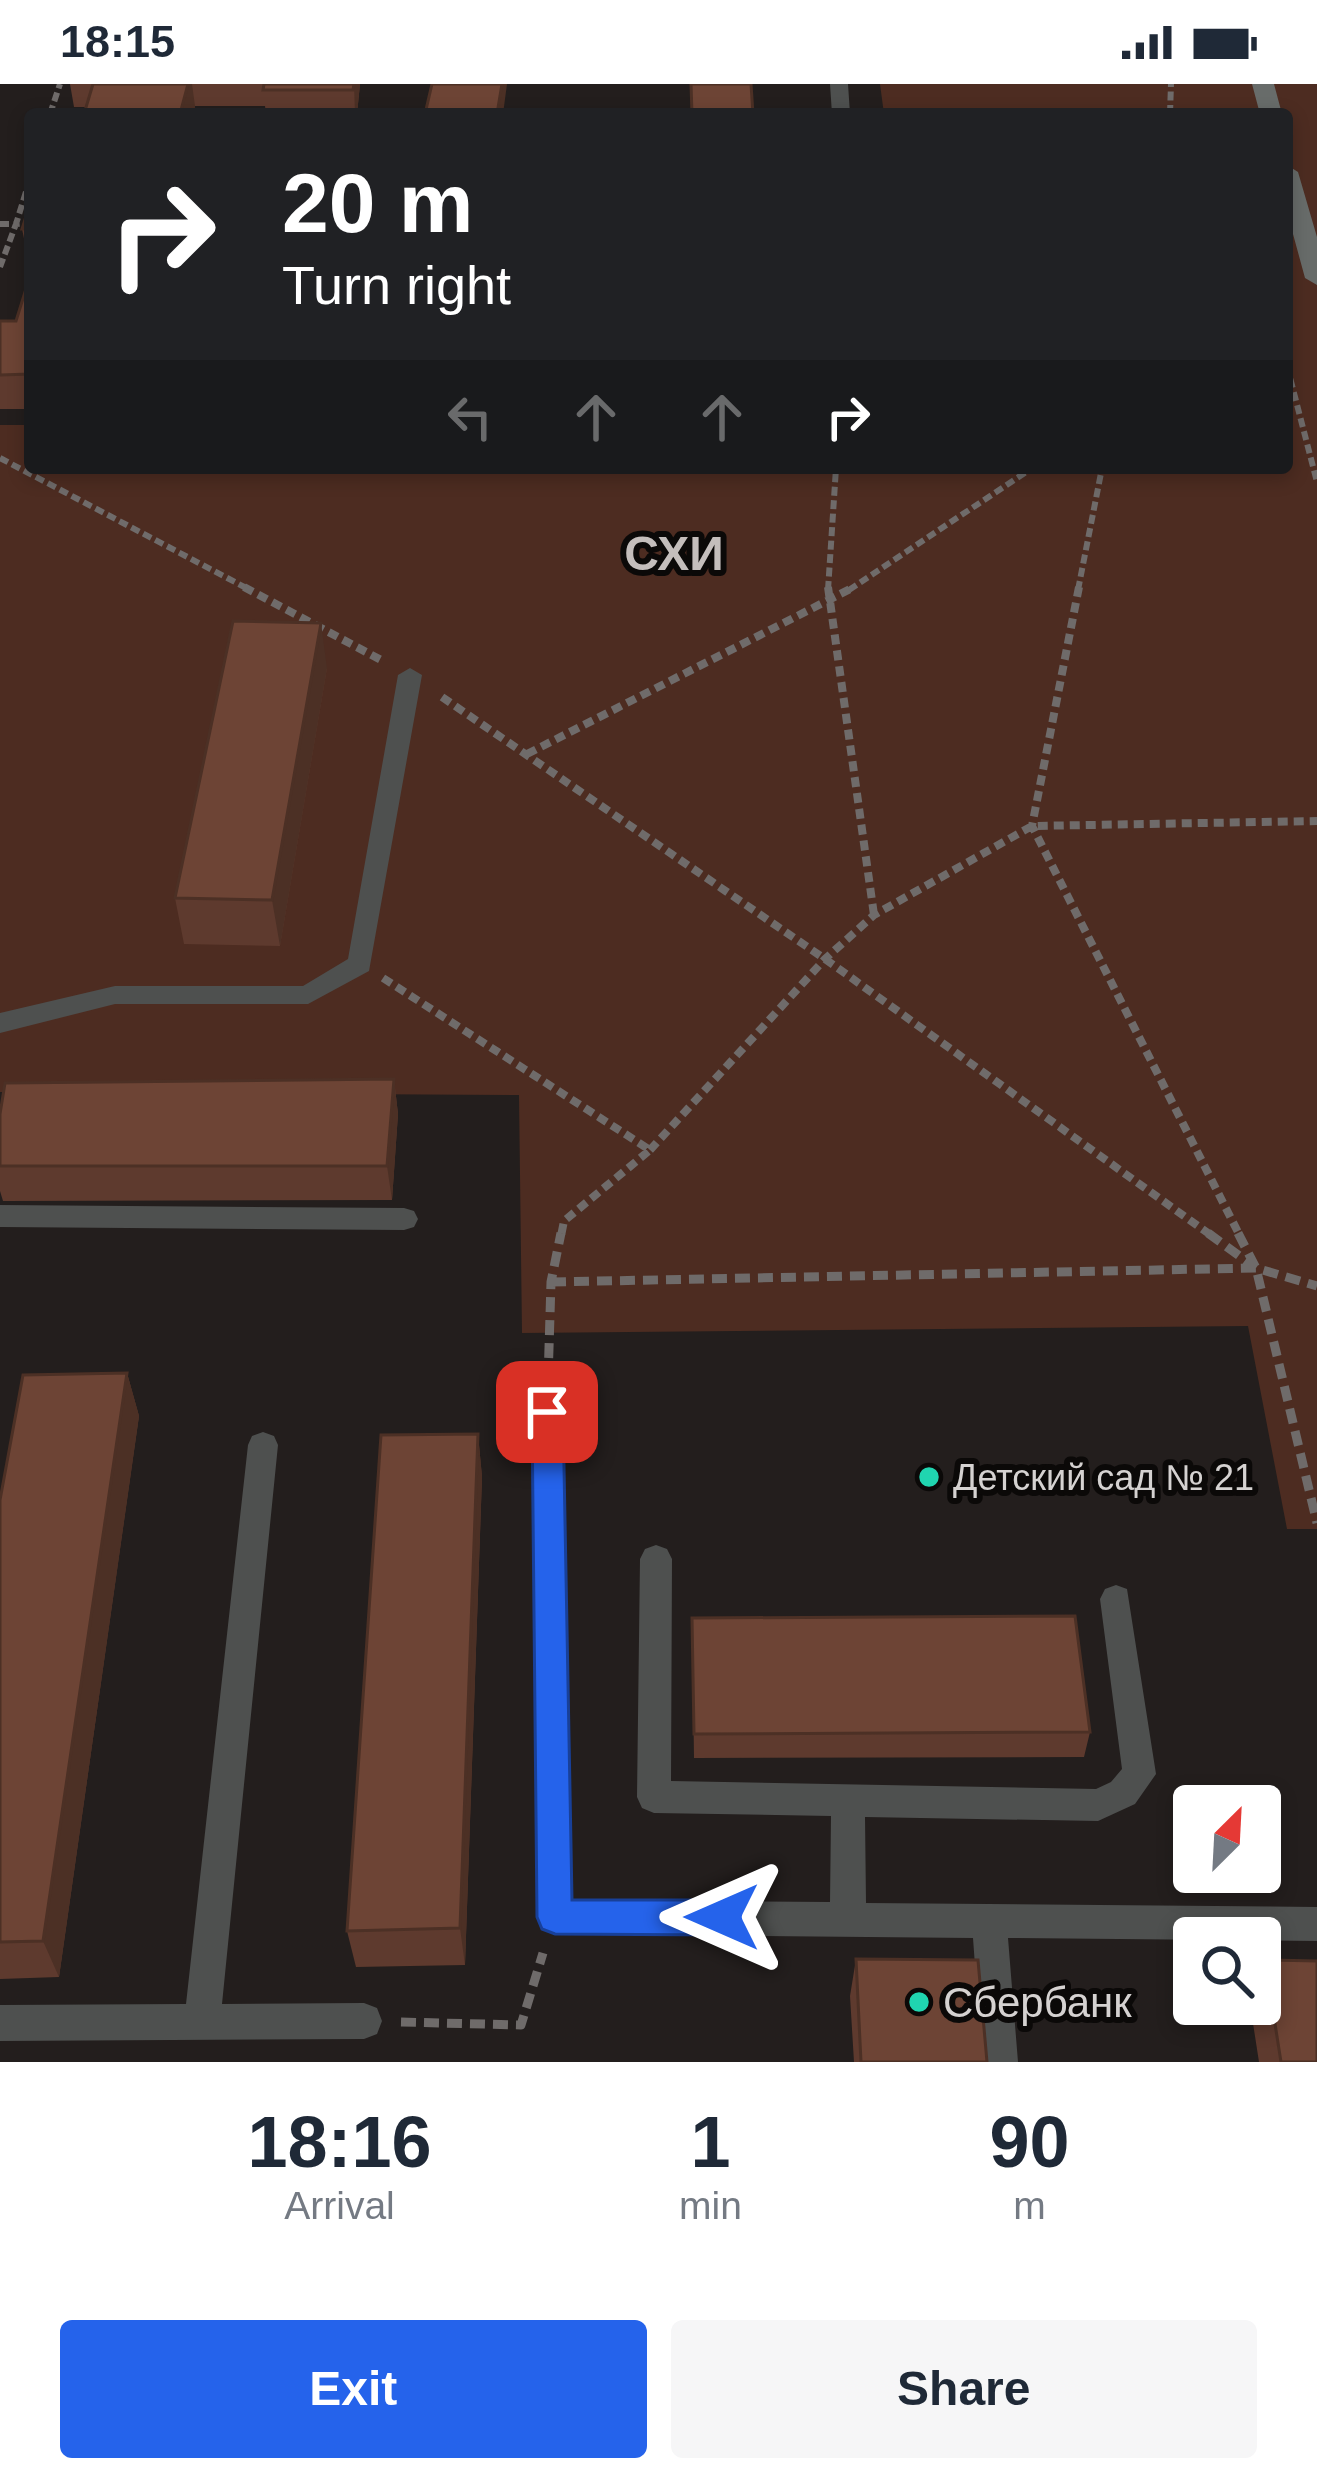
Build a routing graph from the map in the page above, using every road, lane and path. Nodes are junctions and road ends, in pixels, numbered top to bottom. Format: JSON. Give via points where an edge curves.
{"nodes":[{"id":1,"x":1293,"y":193,"type":"edge"},
{"id":2,"x":24,"y":198,"type":"edge"},
{"id":3,"x":24,"y":223,"type":"edge"},
{"id":4,"x":0,"y":224,"type":"edge"},
{"id":5,"x":16,"y":224,"type":"junction"},
{"id":6,"x":0,"y":266,"type":"edge"},
{"id":7,"x":1317,"y":278,"type":"edge"},
{"id":8,"x":1293,"y":389,"type":"edge"},
{"id":9,"x":30,"y":474,"type":"edge"},
{"id":10,"x":836,"y":474,"type":"edge"},
{"id":11,"x":1023,"y":474,"type":"edge"},
{"id":12,"x":1101,"y":474,"type":"edge"},
{"id":13,"x":1317,"y":482,"type":"edge"},
{"id":14,"x":827,"y":605,"type":"junction"},
{"id":15,"x":410,"y":675,"type":"junction"},
{"id":16,"x":526,"y":755,"type":"junction"},
{"id":17,"x":1317,"y":821,"type":"edge"},
{"id":18,"x":1032,"y":826,"type":"junction"},
{"id":19,"x":874,"y":915,"type":"junction"},
{"id":20,"x":825,"y":959,"type":"junction"},
{"id":21,"x":360,"y":964,"type":"junction"},
{"id":22,"x":0,"y":1023,"type":"edge"},
{"id":23,"x":650,"y":1150,"type":"junction"},
{"id":24,"x":0,"y":1216,"type":"edge"},
{"id":25,"x":404,"y":1219,"type":"dead end"},
{"id":26,"x":1256,"y":1268,"type":"junction"},
{"id":27,"x":551,"y":1282,"type":"junction"},
{"id":28,"x":1317,"y":1286,"type":"edge"},
{"id":29,"x":547,"y":1412,"type":"joint"},
{"id":30,"x":263,"y":1445,"type":"dead end"},
{"id":31,"x":1317,"y":1523,"type":"edge"},
{"id":32,"x":656,"y":1559,"type":"dead end"},
{"id":33,"x":1116,"y":1599,"type":"dead end"},
{"id":34,"x":848,"y":1799,"type":"junction"},
{"id":35,"x":555,"y":1917,"type":"junction"},
{"id":36,"x":848,"y":1918,"type":"junction"},
{"id":37,"x":989,"y":1918,"type":"junction"},
{"id":38,"x":1317,"y":1924,"type":"edge"},
{"id":39,"x":364,"y":2021,"type":"joint"},
{"id":40,"x":0,"y":2023,"type":"edge"},
{"id":41,"x":202,"y":2024,"type":"junction"},
{"id":42,"x":1000,"y":2062,"type":"edge"}],
"edges":[{"from":1,"to":7,"type":"main road"},
{"from":2,"to":5,"type":"path"},
{"from":3,"to":5,"type":"path"},
{"from":4,"to":5,"type":"path"},
{"from":5,"to":6,"type":"path"},
{"from":8,"to":13,"type":"path"},
{"from":9,"to":15,"type":"path"},
{"from":10,"to":14,"type":"path"},
{"from":11,"to":14,"type":"path"},
{"from":12,"to":18,"type":"path"},
{"from":14,"to":16,"type":"path"},
{"from":14,"to":19,"type":"path"},
{"from":15,"to":16,"type":"path"},
{"from":15,"to":21,"type":"lane"},
{"from":16,"to":20,"type":"path"},
{"from":17,"to":18,"type":"path"},
{"from":18,"to":19,"type":"path"},
{"from":18,"to":26,"type":"path"},
{"from":19,"to":20,"type":"path"},
{"from":20,"to":23,"type":"path"},
{"from":20,"to":26,"type":"path"},
{"from":21,"to":22,"type":"lane","via":[[308,995],[115,995]]},
{"from":21,"to":23,"type":"path"},
{"from":23,"to":27,"type":"path","via":[[564,1221]]},
{"from":24,"to":25,"type":"lane"},
{"from":26,"to":27,"type":"path"},
{"from":26,"to":28,"type":"path"},
{"from":26,"to":31,"type":"path"},
{"from":27,"to":29,"type":"path"},
{"from":29,"to":35,"type":"lane"},
{"from":30,"to":41,"type":"lane"},
{"from":32,"to":34,"type":"lane","via":[[654,1797]]},
{"from":33,"to":34,"type":"lane","via":[[1138,1748],[1138,1774],[1124,1793],[1098,1805]]},
{"from":34,"to":36,"type":"lane"},
{"from":35,"to":36,"type":"lane"},
{"from":35,"to":39,"type":"path","via":[[521,2025]]},
{"from":36,"to":37,"type":"lane"},
{"from":37,"to":38,"type":"lane"},
{"from":37,"to":42,"type":"lane"},
{"from":39,"to":41,"type":"lane"},
{"from":40,"to":41,"type":"lane"}]}
